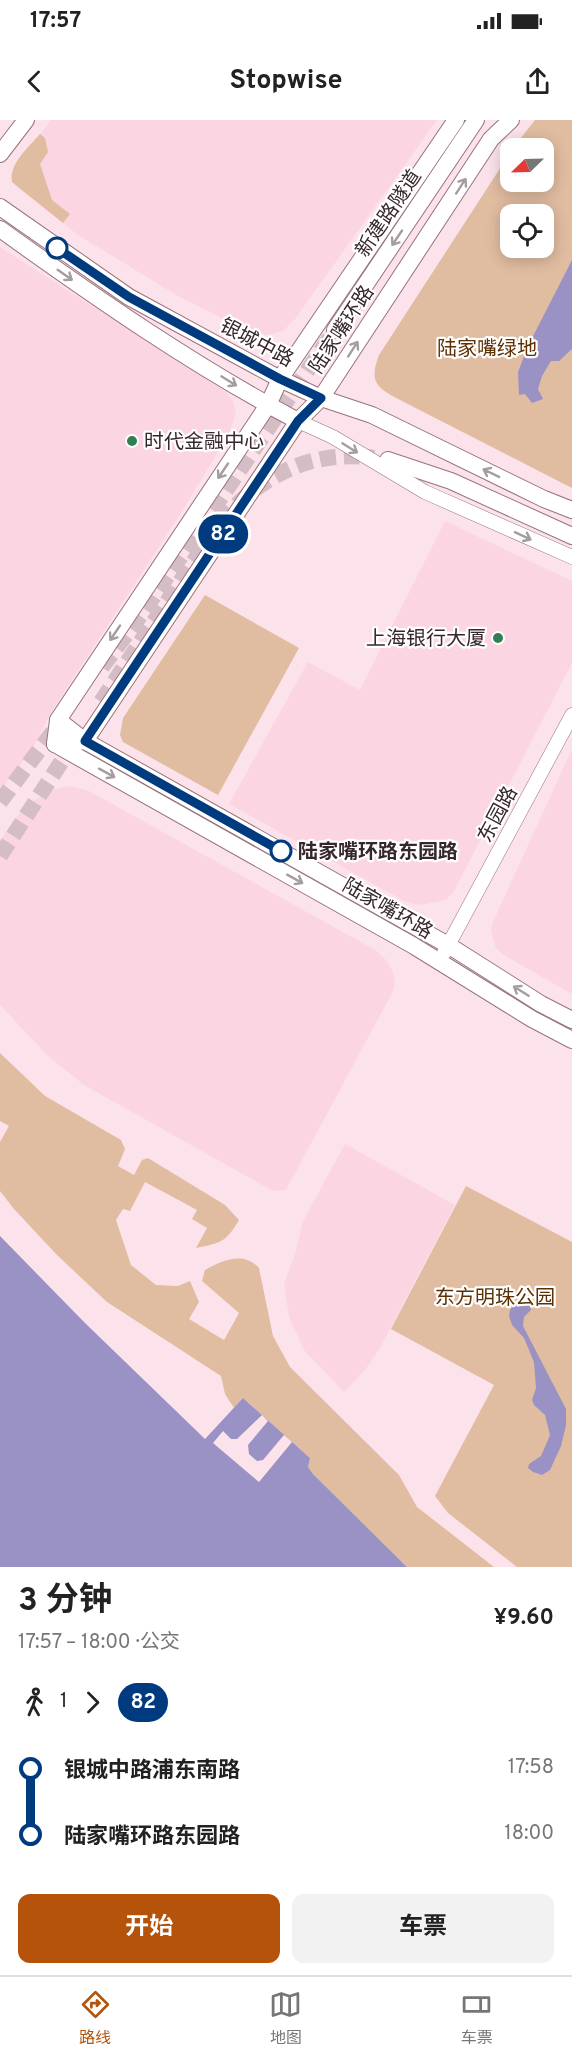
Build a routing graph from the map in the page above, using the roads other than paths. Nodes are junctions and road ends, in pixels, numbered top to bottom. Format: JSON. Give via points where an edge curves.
{"nodes":[{"id":1,"x":26,"y":120,"type":"edge"},
{"id":2,"x":456,"y":120,"type":"edge"},
{"id":3,"x":463,"y":120,"type":"edge"},
{"id":4,"x":476,"y":120,"type":"edge"},
{"id":5,"x":506,"y":120,"type":"edge"},
{"id":6,"x":511,"y":120,"type":"edge"},
{"id":7,"x":491,"y":140,"type":"junction"},
{"id":8,"x":0,"y":154,"type":"edge"},
{"id":9,"x":422,"y":168,"type":"junction"},
{"id":10,"x":0,"y":207,"type":"edge"},
{"id":11,"x":0,"y":229,"type":"edge"},
{"id":12,"x":335,"y":330,"type":"tunnel mouth"},
{"id":13,"x":280,"y":379,"type":"junction"},
{"id":14,"x":321,"y":398,"type":"junction"},
{"id":15,"x":268,"y":405,"type":"junction"},
{"id":16,"x":298,"y":421,"type":"junction"},
{"id":17,"x":388,"y":460,"type":"tunnel mouth"},
{"id":18,"x":572,"y":508,"type":"edge"},
{"id":19,"x":554,"y":527,"type":"junction"},
{"id":20,"x":572,"y":536,"type":"edge"},
{"id":21,"x":572,"y":544,"type":"edge"},
{"id":22,"x":572,"y":557,"type":"edge"},
{"id":23,"x":572,"y":715,"type":"edge"},
{"id":24,"x":58,"y":720,"type":"junction"},
{"id":25,"x":85,"y":741,"type":"junction"},
{"id":26,"x":56,"y":744,"type":"junction"},
{"id":27,"x":448,"y":945,"type":"junction"},
{"id":28,"x":438,"y":962,"type":"junction"},
{"id":29,"x":572,"y":1020,"type":"edge"},
{"id":30,"x":572,"y":1040,"type":"edge"}],
"edges":[{"from":1,"to":8,"type":"main road"},
{"from":2,"to":9,"type":"main road","name":"陆家嘴环路"},
{"from":3,"to":9,"type":"main road","name":"陆家嘴环路"},
{"from":4,"to":12,"type":"main road","name":"新建路隧道","one_way":true},
{"from":5,"to":7,"type":"main road"},
{"from":6,"to":7,"type":"main road","name":"陆家嘴环路"},
{"from":14,"to":7,"type":"main road","name":"陆家嘴环路","one_way":true},
{"from":9,"to":13,"type":"main road","name":"陆家嘴环路"},
{"from":10,"to":13,"type":"main road","name":"银城中路","via":[[129,297]]},
{"from":11,"to":15,"type":"main road","one_way":true,"via":[[120,314]]},
{"from":13,"to":14,"type":"main road","name":"银城中路"},
{"from":13,"to":15,"type":"main road","name":"陆家嘴环路"},
{"from":14,"to":16,"type":"main road","name":"陆家嘴环路"},
{"from":18,"to":14,"type":"main road","name":"银城中路","one_way":true,"via":[[544,499],[372,415]]},
{"from":15,"to":16,"type":"main road"},
{"from":15,"to":24,"type":"main road","name":"陆家嘴环路","one_way":true},
{"from":16,"to":22,"type":"street","one_way":true,"via":[[333,437],[425,492]]},
{"from":16,"to":25,"type":"main road","name":"陆家嘴环路"},
{"from":17,"to":19,"type":"main road","via":[[451,481]]},
{"from":19,"to":20,"type":"main road"},
{"from":19,"to":21,"type":"street"},
{"from":23,"to":27,"type":"street","name":"东园路"},
{"from":24,"to":25,"type":"main road","name":"陆家嘴环路"},
{"from":24,"to":26,"type":"main road","name":"陆家嘴环路"},
{"from":25,"to":26,"type":"main road"},
{"from":25,"to":27,"type":"main road","name":"陆家嘴环路"},
{"from":26,"to":28,"type":"main road","name":"陆家嘴环路","one_way":true},
{"from":27,"to":28,"type":"street","name":"东园路"},
{"from":29,"to":27,"type":"main road","name":"陆家嘴环路","one_way":true},
{"from":28,"to":30,"type":"main road","name":"陆家嘴环路"}]}
